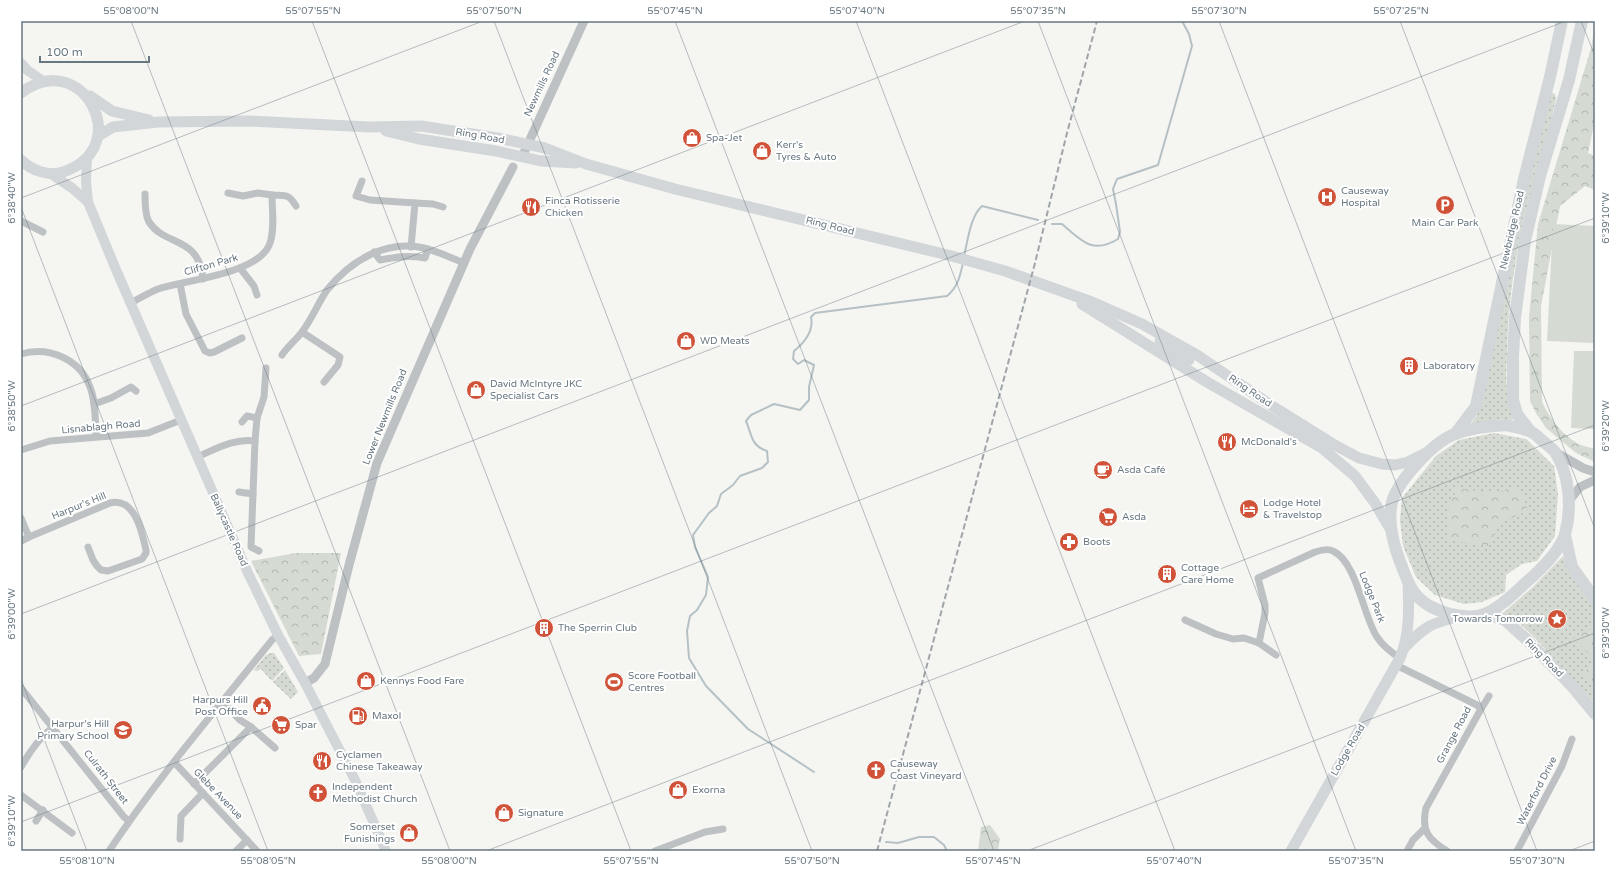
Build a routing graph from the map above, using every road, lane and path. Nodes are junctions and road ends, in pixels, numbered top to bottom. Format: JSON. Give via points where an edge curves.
{"nodes":[{"id":1,"x":584,"y":21,"type":"edge"},
{"id":2,"x":1562,"y":21,"type":"edge"},
{"id":3,"x":1582,"y":21,"type":"edge"},
{"id":4,"x":21,"y":63,"type":"edge"},
{"id":5,"x":43,"y":81,"type":"junction"},
{"id":6,"x":21,"y":93,"type":"edge"},
{"id":7,"x":85,"y":94,"type":"junction"},
{"id":8,"x":158,"y":122,"type":"junction"},
{"id":9,"x":370,"y":127,"type":"junction"},
{"id":10,"x":98,"y":136,"type":"junction"},
{"id":11,"x":527,"y":144,"type":"junction"},
{"id":12,"x":522,"y":157,"type":"junction"},
{"id":13,"x":87,"y":158,"type":"junction"},
{"id":14,"x":23,"y":163,"type":"edge"},
{"id":15,"x":586,"y":164,"type":"junction"},
{"id":16,"x":513,"y":167,"type":"dead end"},
{"id":17,"x":50,"y":173,"type":"junction"},
{"id":18,"x":362,"y":181,"type":"dead end"},
{"id":19,"x":228,"y":193,"type":"dead end"},
{"id":20,"x":145,"y":194,"type":"dead end"},
{"id":21,"x":272,"y":195,"type":"junction"},
{"id":22,"x":88,"y":202,"type":"junction"},
{"id":23,"x":414,"y":203,"type":"junction"},
{"id":24,"x":296,"y":206,"type":"dead end"},
{"id":25,"x":443,"y":207,"type":"dead end"},
{"id":26,"x":21,"y":221,"type":"edge"},
{"id":27,"x":43,"y":232,"type":"dead end"},
{"id":28,"x":411,"y":247,"type":"junction"},
{"id":29,"x":428,"y":249,"type":"junction"},
{"id":30,"x":374,"y":252,"type":"junction"},
{"id":31,"x":464,"y":263,"type":"junction"},
{"id":32,"x":240,"y":268,"type":"junction"},
{"id":33,"x":203,"y":279,"type":"junction"},
{"id":34,"x":180,"y":284,"type":"junction"},
{"id":35,"x":257,"y":295,"type":"dead end"},
{"id":36,"x":1071,"y":296,"type":"junction"},
{"id":37,"x":1092,"y":302,"type":"junction"},
{"id":38,"x":130,"y":303,"type":"junction"},
{"id":39,"x":302,"y":332,"type":"junction"},
{"id":40,"x":242,"y":338,"type":"dead end"},
{"id":41,"x":21,"y":354,"type":"edge"},
{"id":42,"x":282,"y":355,"type":"dead end"},
{"id":43,"x":1189,"y":360,"type":"dead end"},
{"id":44,"x":266,"y":368,"type":"dead end"},
{"id":45,"x":324,"y":382,"type":"dead end"},
{"id":46,"x":136,"y":390,"type":"dead end"},
{"id":47,"x":94,"y":404,"type":"junction"},
{"id":48,"x":257,"y":418,"type":"junction"},
{"id":49,"x":181,"y":420,"type":"junction"},
{"id":50,"x":242,"y":422,"type":"dead end"},
{"id":51,"x":1530,"y":431,"type":"junction"},
{"id":52,"x":1455,"y":434,"type":"junction"},
{"id":53,"x":96,"y":436,"type":"junction"},
{"id":54,"x":255,"y":441,"type":"junction"},
{"id":55,"x":21,"y":450,"type":"edge"},
{"id":56,"x":1430,"y":451,"type":"junction"},
{"id":57,"x":1554,"y":452,"type":"junction"},
{"id":58,"x":197,"y":457,"type":"junction"},
{"id":59,"x":1595,"y":472,"type":"edge"},
{"id":60,"x":1595,"y":480,"type":"edge"},
{"id":61,"x":240,"y":492,"type":"dead end"},
{"id":62,"x":253,"y":494,"type":"junction"},
{"id":63,"x":1568,"y":502,"type":"junction"},
{"id":64,"x":21,"y":518,"type":"edge"},
{"id":65,"x":1392,"y":533,"type":"junction"},
{"id":66,"x":1565,"y":535,"type":"junction"},
{"id":67,"x":29,"y":537,"type":"junction"},
{"id":68,"x":21,"y":541,"type":"edge"},
{"id":69,"x":88,"y":547,"type":"dead end"},
{"id":70,"x":259,"y":551,"type":"dead end"},
{"id":71,"x":1408,"y":582,"type":"junction"},
{"id":72,"x":1595,"y":599,"type":"edge"},
{"id":73,"x":1486,"y":614,"type":"junction"},
{"id":74,"x":1462,"y":616,"type":"junction"},
{"id":75,"x":1185,"y":620,"type":"dead end"},
{"id":76,"x":278,"y":635,"type":"junction"},
{"id":77,"x":1259,"y":642,"type":"junction"},
{"id":78,"x":1276,"y":655,"type":"dead end"},
{"id":79,"x":1400,"y":657,"type":"junction"},
{"id":80,"x":305,"y":683,"type":"junction"},
{"id":81,"x":21,"y":688,"type":"edge"},
{"id":82,"x":1489,"y":696,"type":"dead end"},
{"id":83,"x":223,"y":702,"type":"junction"},
{"id":84,"x":1481,"y":709,"type":"junction"},
{"id":85,"x":1595,"y":714,"type":"edge"},
{"id":86,"x":53,"y":726,"type":"junction"},
{"id":87,"x":251,"y":727,"type":"junction"},
{"id":88,"x":1572,"y":739,"type":"dead end"},
{"id":89,"x":275,"y":748,"type":"dead end"},
{"id":90,"x":174,"y":762,"type":"junction"},
{"id":91,"x":21,"y":767,"type":"edge"},
{"id":92,"x":194,"y":784,"type":"junction"},
{"id":93,"x":203,"y":793,"type":"junction"},
{"id":94,"x":21,"y":795,"type":"edge"},
{"id":95,"x":43,"y":810,"type":"junction"},
{"id":96,"x":36,"y":821,"type":"dead end"},
{"id":97,"x":129,"y":821,"type":"junction"},
{"id":98,"x":1425,"y":828,"type":"junction"},
{"id":99,"x":723,"y":829,"type":"dead end"},
{"id":100,"x":72,"y":833,"type":"dead end"},
{"id":101,"x":180,"y":839,"type":"dead end"},
{"id":102,"x":248,"y":840,"type":"junction"},
{"id":103,"x":1408,"y":848,"type":"dead end"},
{"id":104,"x":109,"y":851,"type":"edge"},
{"id":105,"x":236,"y":851,"type":"edge"},
{"id":106,"x":257,"y":851,"type":"edge"},
{"id":107,"x":386,"y":851,"type":"edge"},
{"id":108,"x":655,"y":851,"type":"edge"},
{"id":109,"x":1291,"y":851,"type":"edge"},
{"id":110,"x":1447,"y":851,"type":"edge"},
{"id":111,"x":1517,"y":851,"type":"edge"}],
"edges":[{"from":1,"to":11,"type":"street","name":"Newmills Road"},
{"from":2,"to":52,"type":"highway","name":"Newbridge Road","via":[[1522,186],[1476,406]]},
{"from":3,"to":51,"type":"highway","name":"Newbridge Road","via":[[1569,80],[1525,241],[1514,318],[1513,400],[1517,414]]},
{"from":4,"to":5,"type":"main road"},
{"from":5,"to":6,"type":"main road"},
{"from":5,"to":7,"type":"main road","name":"Ring Road","via":[[60,81],[74,86]]},
{"from":7,"to":8,"type":"main road","name":"Ring Road","via":[[112,110]]},
{"from":7,"to":10,"type":"main road","via":[[95,107],[99,123]]},
{"from":8,"to":9,"type":"main road","name":"Ring Road","via":[[249,121]]},
{"from":8,"to":10,"type":"main road","name":"Ring Road","via":[[114,127]]},
{"from":9,"to":11,"type":"main road","name":"Ring Road","via":[[421,126]]},
{"from":9,"to":12,"type":"main road","name":"Ring Road"},
{"from":10,"to":13,"type":"main road","via":[[95,147]]},
{"from":11,"to":12,"type":"street","name":"Newmills Road"},
{"from":11,"to":15,"type":"main road","name":"Ring Road"},
{"from":12,"to":15,"type":"main road","name":"Ring Road","via":[[540,161]]},
{"from":13,"to":17,"type":"main road","via":[[74,168],[60,173]]},
{"from":13,"to":22,"type":"main road","name":"Ballycastle Road"},
{"from":14,"to":17,"type":"main road","via":[[37,171]]},
{"from":15,"to":36,"type":"main road","name":"Ring Road","via":[[675,189],[970,260],[1047,285]]},
{"from":16,"to":31,"type":"street","name":"Lower Newmills Road"},
{"from":17,"to":22,"type":"main road","name":"Ballycastle Road"},
{"from":18,"to":23,"type":"street","via":[[356,196],[370,200]]},
{"from":19,"to":21,"type":"street","via":[[243,196],[258,192]]},
{"from":20,"to":33,"type":"street","via":[[149,222],[162,234],[183,244],[196,255]]},
{"from":21,"to":24,"type":"street","via":[[286,195]]},
{"from":21,"to":32,"type":"street","name":"Clifton Park","via":[[273,222],[270,244],[261,257]]},
{"from":22,"to":38,"type":"main road","name":"Ballycastle Road"},
{"from":23,"to":25,"type":"street"},
{"from":23,"to":28,"type":"street"},
{"from":26,"to":27,"type":"street"},
{"from":28,"to":29,"type":"street"},
{"from":28,"to":30,"type":"street","via":[[386,248]]},
{"from":29,"to":30,"type":"street","via":[[425,258],[397,256],[380,260]]},
{"from":29,"to":31,"type":"street"},
{"from":30,"to":39,"type":"street","via":[[351,266],[327,290]]},
{"from":31,"to":80,"type":"street","name":"Lower Newmills Road","via":[[377,463],[349,565],[326,664],[314,678]]},
{"from":32,"to":33,"type":"street","name":"Clifton Park"},
{"from":32,"to":35,"type":"street","via":[[254,286]]},
{"from":33,"to":34,"type":"street","name":"Clifton Park"},
{"from":34,"to":38,"type":"street","name":"Clifton Park","via":[[157,290]]},
{"from":34,"to":40,"type":"street","via":[[186,314],[205,351],[214,352]]},
{"from":36,"to":37,"type":"main road","name":"Ring Road"},
{"from":36,"to":65,"type":"main road","name":"Ring Road","via":[[1207,382],[1322,448],[1355,476]]},
{"from":37,"to":43,"type":"main road"},
{"from":37,"to":56,"type":"main road","name":"Ring Road","via":[[1179,344],[1272,406],[1359,458],[1395,465],[1408,462]]},
{"from":38,"to":49,"type":"main road","name":"Ballycastle Road"},
{"from":39,"to":42,"type":"street"},
{"from":39,"to":45,"type":"street","via":[[340,357],[338,365]]},
{"from":41,"to":47,"type":"street","via":[[42,352],[68,359],[85,377]]},
{"from":44,"to":48,"type":"street","via":[[264,398]]},
{"from":46,"to":47,"type":"street","via":[[131,387]]},
{"from":47,"to":53,"type":"street"},
{"from":48,"to":50,"type":"street","via":[[247,416]]},
{"from":48,"to":54,"type":"street"},
{"from":49,"to":53,"type":"street","name":"Lisnablagh Road","via":[[148,433]]},
{"from":49,"to":58,"type":"main road","name":"Ballycastle Road"},
{"from":51,"to":52,"type":"highway","via":[[1506,425]]},
{"from":51,"to":57,"type":"highway"},
{"from":52,"to":56,"type":"highway"},
{"from":53,"to":55,"type":"street","name":"Lisnablagh Road","via":[[50,441]]},
{"from":54,"to":58,"type":"street","via":[[228,443]]},
{"from":54,"to":62,"type":"street"},
{"from":56,"to":65,"type":"highway","via":[[1405,478],[1396,492],[1391,508]]},
{"from":57,"to":59,"type":"street"},
{"from":57,"to":63,"type":"highway","via":[[1564,469]]},
{"from":58,"to":76,"type":"main road","name":"Ballycastle Road"},
{"from":60,"to":63,"type":"street","via":[[1580,487]]},
{"from":61,"to":62,"type":"street"},
{"from":62,"to":70,"type":"street","via":[[251,547]]},
{"from":63,"to":66,"type":"highway"},
{"from":64,"to":67,"type":"street"},
{"from":65,"to":71,"type":"highway"},
{"from":66,"to":72,"type":"highway","via":[[1572,566]]},
{"from":66,"to":73,"type":"highway","via":[[1544,566],[1503,604]]},
{"from":67,"to":68,"type":"street","name":"Harpur's Hill"},
{"from":67,"to":69,"type":"street","name":"Harpur's Hill","via":[[110,503],[120,502],[128,506],[135,516],[146,553],[142,559],[108,571],[96,566]]},
{"from":71,"to":74,"type":"highway","via":[[1418,596],[1433,607],[1444,613]]},
{"from":71,"to":79,"type":"main road","name":"Lodge Road","via":[[1409,608]]},
{"from":73,"to":74,"type":"highway"},
{"from":73,"to":85,"type":"highway","name":"Ring Road","via":[[1505,620],[1526,639]]},
{"from":74,"to":79,"type":"main road","name":"Lodge Road","via":[[1433,623],[1420,632]]},
{"from":75,"to":77,"type":"street","via":[[1216,634]]},
{"from":76,"to":80,"type":"main road","name":"Ballycastle Road"},
{"from":76,"to":83,"type":"street"},
{"from":77,"to":78,"type":"street"},
{"from":77,"to":79,"type":"street","name":"Lodge Park","via":[[1265,613],[1258,578],[1307,555],[1332,550],[1342,557],[1352,572],[1377,637],[1391,652]]},
{"from":79,"to":84,"type":"street","name":"Grange Road"},
{"from":79,"to":109,"type":"main road","name":"Lodge Road"},
{"from":80,"to":107,"type":"main road","name":"Ballycastle Road","via":[[355,780]]},
{"from":81,"to":86,"type":"street","name":"Culrath Street"},
{"from":82,"to":84,"type":"street"},
{"from":83,"to":87,"type":"street","via":[[240,720]]},
{"from":83,"to":90,"type":"street"},
{"from":84,"to":98,"type":"street","name":"Grange Road","via":[[1426,808]]},
{"from":86,"to":91,"type":"street","via":[[42,736]]},
{"from":86,"to":97,"type":"street","name":"Culrath Street"},
{"from":87,"to":89,"type":"street"},
{"from":87,"to":92,"type":"street"},
{"from":88,"to":111,"type":"street","name":"Waterford Drive","via":[[1562,766]]},
{"from":90,"to":92,"type":"street","name":"Glebe Avenue"},
{"from":90,"to":97,"type":"street"},
{"from":92,"to":93,"type":"street","name":"Glebe Avenue"},
{"from":93,"to":101,"type":"street","via":[[181,816]]},
{"from":93,"to":102,"type":"street","name":"Glebe Avenue"},
{"from":94,"to":95,"type":"street"},
{"from":95,"to":96,"type":"street"},
{"from":95,"to":100,"type":"street"},
{"from":97,"to":104,"type":"street"},
{"from":98,"to":103,"type":"street"},
{"from":98,"to":110,"type":"street","via":[[1427,835]]},
{"from":99,"to":108,"type":"street","via":[[705,832]]},
{"from":102,"to":105,"type":"street"},
{"from":102,"to":106,"type":"street","name":"Glebe Avenue"}]}
